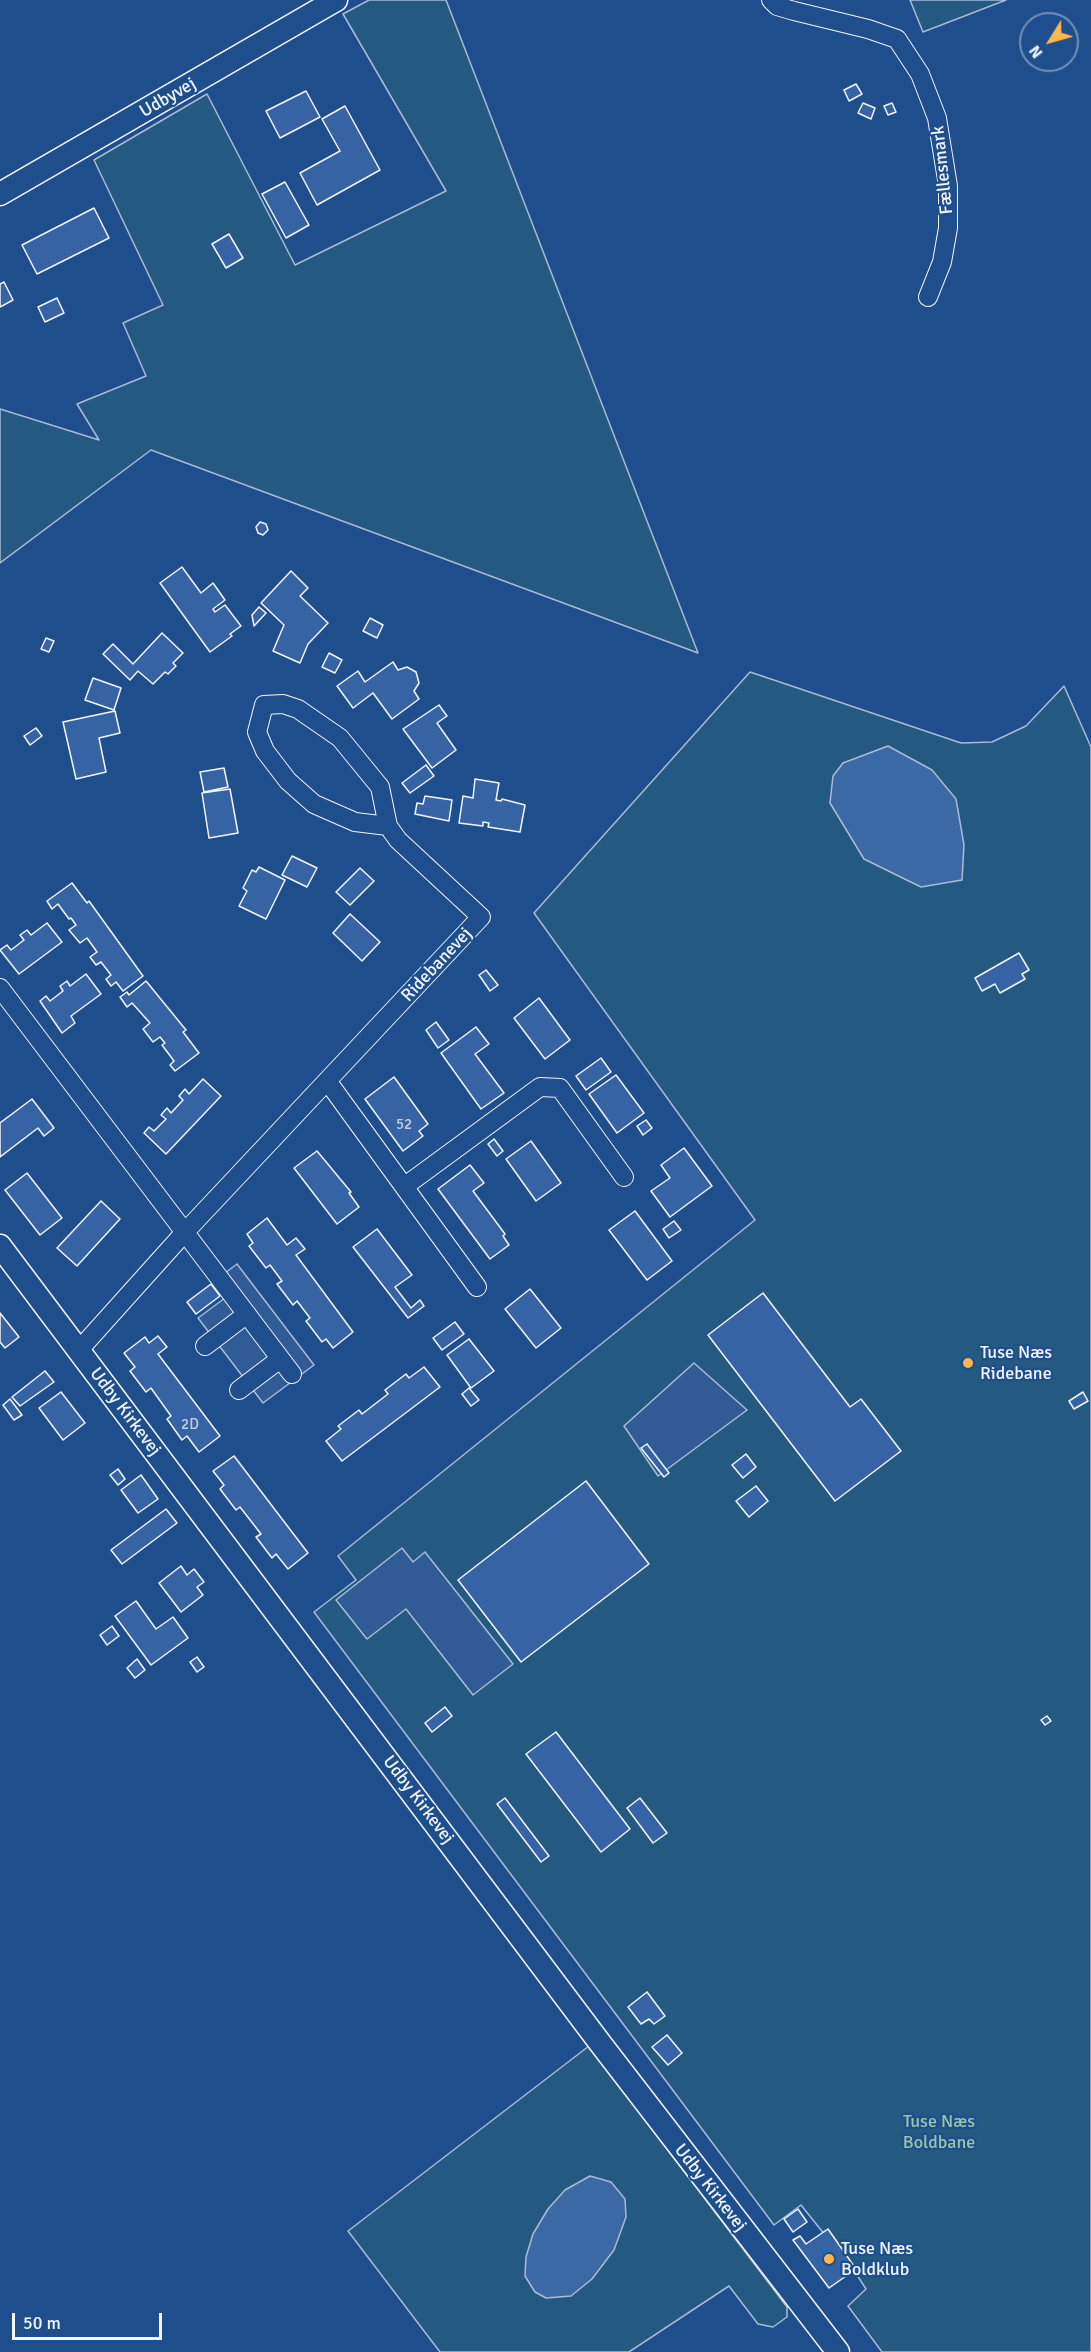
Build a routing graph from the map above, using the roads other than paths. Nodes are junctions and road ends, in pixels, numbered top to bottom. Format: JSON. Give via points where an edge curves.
{"nodes":[{"id":1,"x":336,"y":0,"type":"edge"},
{"id":2,"x":771,"y":0,"type":"edge"},
{"id":3,"x":0,"y":194,"type":"edge"},
{"id":4,"x":928,"y":297,"type":"dead end"},
{"id":5,"x":388,"y":826,"type":"junction"},
{"id":6,"x":0,"y":988,"type":"edge"},
{"id":7,"x":328,"y":1082,"type":"junction"},
{"id":8,"x":624,"y":1177,"type":"dead end"},
{"id":9,"x":405,"y":1186,"type":"junction"},
{"id":10,"x":185,"y":1232,"type":"junction"},
{"id":11,"x":0,"y":1246,"type":"edge"},
{"id":12,"x":477,"y":1287,"type":"dead end"},
{"id":13,"x":247,"y":1314,"type":"junction"},
{"id":14,"x":205,"y":1346,"type":"dead end"},
{"id":15,"x":79,"y":1350,"type":"junction"},
{"id":16,"x":280,"y":1359,"type":"junction"},
{"id":17,"x":291,"y":1374,"type":"dead end"},
{"id":18,"x":239,"y":1390,"type":"dead end"},
{"id":19,"x":838,"y":2352,"type":"edge"}],
"edges":[{"from":1,"to":3,"type":"street","name":"Udbyvej"},
{"from":2,"to":4,"type":"street","name":"Fællesmark","via":[[777,6],[897,39],[920,74],[937,118],[948,186],[948,228],[942,262]]},
{"from":5,"to":5,"type":"street","name":"Ridebanevej","via":[[355,822],[314,804],[288,781],[265,751],[257,732],[264,705],[284,704],[298,709],[340,738],[380,787]]},
{"from":5,"to":7,"type":"street","name":"Ridebanevej","via":[[398,840],[481,917]]},
{"from":6,"to":10,"type":"street"},
{"from":7,"to":9,"type":"street"},
{"from":7,"to":10,"type":"street","name":"Ridebanevej"},
{"from":8,"to":9,"type":"street","via":[[560,1088],[540,1087]]},
{"from":9,"to":12,"type":"street"},
{"from":10,"to":13,"type":"street"},
{"from":10,"to":15,"type":"street","name":"Ridebanevej"},
{"from":11,"to":15,"type":"street","name":"Udby Kirkevej"},
{"from":13,"to":14,"type":"street"},
{"from":13,"to":16,"type":"street"},
{"from":15,"to":19,"type":"street","name":"Udby Kirkevej","via":[[600,2043]]},
{"from":16,"to":17,"type":"street"},
{"from":16,"to":18,"type":"street"}]}
